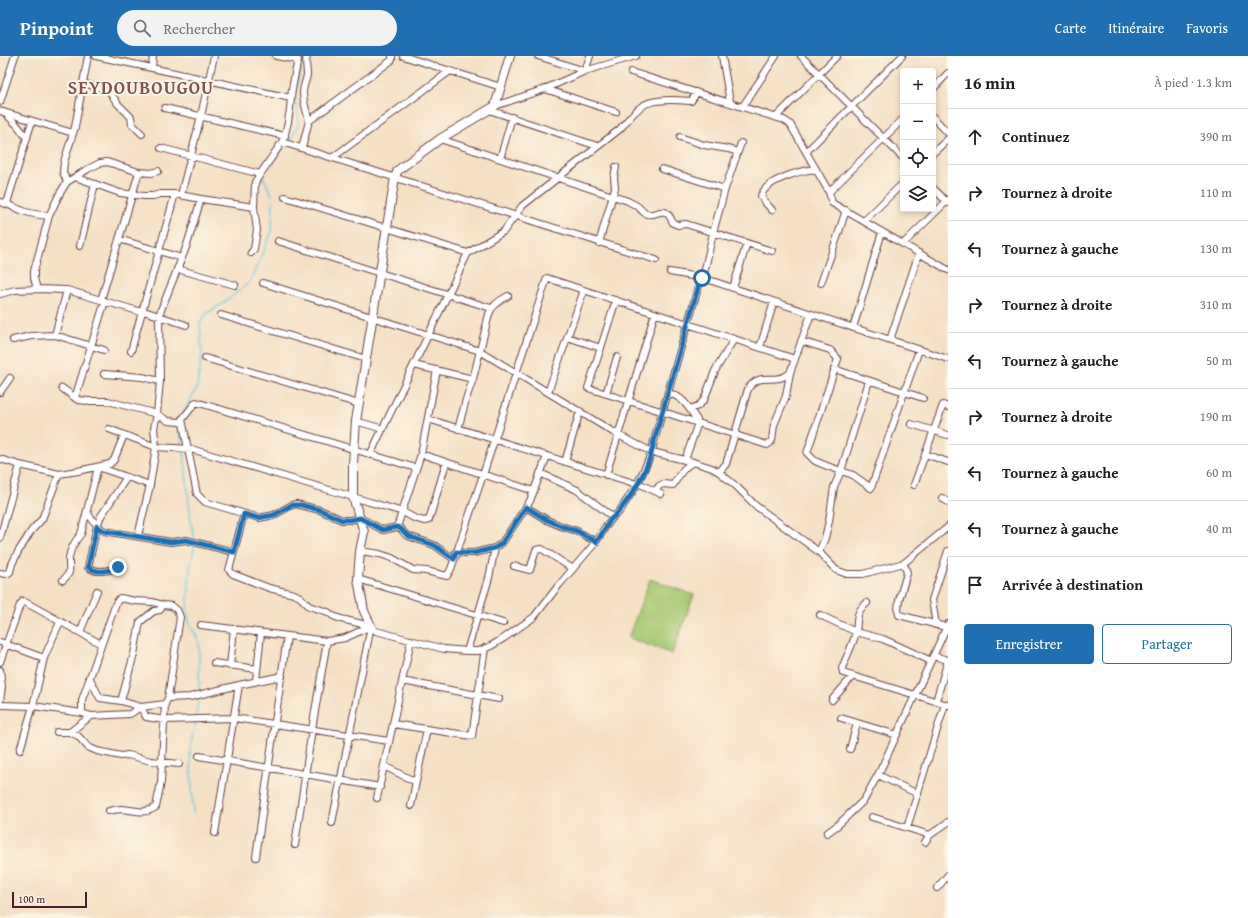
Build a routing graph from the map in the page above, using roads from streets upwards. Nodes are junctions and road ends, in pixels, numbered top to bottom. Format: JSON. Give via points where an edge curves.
{"nodes":[{"id":1,"x":15,"y":56,"type":"edge"},
{"id":2,"x":88,"y":56,"type":"edge"},
{"id":3,"x":96,"y":56,"type":"edge"},
{"id":4,"x":131,"y":56,"type":"edge"},
{"id":5,"x":153,"y":56,"type":"edge"},
{"id":6,"x":214,"y":56,"type":"edge"},
{"id":7,"x":276,"y":56,"type":"edge"},
{"id":8,"x":307,"y":56,"type":"edge"},
{"id":9,"x":392,"y":56,"type":"edge"},
{"id":10,"x":403,"y":56,"type":"edge"},
{"id":11,"x":510,"y":56,"type":"edge"},
{"id":12,"x":538,"y":56,"type":"edge"},
{"id":13,"x":590,"y":56,"type":"edge"},
{"id":14,"x":722,"y":56,"type":"edge"},
{"id":15,"x":776,"y":56,"type":"edge"},
{"id":16,"x":801,"y":56,"type":"edge"},
{"id":17,"x":837,"y":56,"type":"edge"},
{"id":18,"x":902,"y":56,"type":"edge"},
{"id":19,"x":632,"y":57,"type":"edge"},
{"id":20,"x":551,"y":58,"type":"edge"},
{"id":21,"x":130,"y":63,"type":"junction"},
{"id":22,"x":152,"y":68,"type":"junction"},
{"id":23,"x":450,"y":71,"type":"junction"},
{"id":24,"x":585,"y":71,"type":"junction"},
{"id":25,"x":631,"y":72,"type":"dead end"},
{"id":26,"x":948,"y":73,"type":"edge"},
{"id":27,"x":819,"y":74,"type":"junction"},
{"id":28,"x":209,"y":80,"type":"junction"},
{"id":29,"x":83,"y":83,"type":"junction"},
{"id":30,"x":936,"y":85,"type":"edge"},
{"id":31,"x":501,"y":87,"type":"junction"},
{"id":32,"x":546,"y":89,"type":"junction"},
{"id":33,"x":696,"y":92,"type":"junction"},
{"id":34,"x":291,"y":98,"type":"junction"},
{"id":35,"x":0,"y":102,"type":"edge"},
{"id":36,"x":730,"y":102,"type":"junction"},
{"id":37,"x":744,"y":106,"type":"junction"},
{"id":38,"x":852,"y":106,"type":"junction"},
{"id":39,"x":165,"y":108,"type":"dead end"},
{"id":40,"x":492,"y":108,"type":"junction"},
{"id":41,"x":2,"y":112,"type":"edge"},
{"id":42,"x":616,"y":112,"type":"dead end"},
{"id":43,"x":201,"y":116,"type":"junction"},
{"id":44,"x":512,"y":117,"type":"junction"},
{"id":45,"x":776,"y":117,"type":"junction"},
{"id":46,"x":32,"y":121,"type":"junction"},
{"id":47,"x":309,"y":121,"type":"junction"},
{"id":48,"x":936,"y":121,"type":"edge"},
{"id":49,"x":900,"y":122,"type":"edge"},
{"id":50,"x":73,"y":133,"type":"junction"},
{"id":51,"x":948,"y":133,"type":"edge"},
{"id":52,"x":142,"y":134,"type":"dead end"},
{"id":53,"x":680,"y":137,"type":"dead end"},
{"id":54,"x":27,"y":138,"type":"junction"},
{"id":55,"x":884,"y":138,"type":"junction"},
{"id":56,"x":948,"y":138,"type":"edge"},
{"id":57,"x":284,"y":139,"type":"junction"},
{"id":58,"x":440,"y":139,"type":"junction"},
{"id":59,"x":741,"y":143,"type":"dead end"},
{"id":60,"x":597,"y":146,"type":"junction"},
{"id":61,"x":161,"y":148,"type":"dead end"},
{"id":62,"x":302,"y":148,"type":"junction"},
{"id":63,"x":936,"y":150,"type":"edge"},
{"id":64,"x":738,"y":152,"type":"junction"},
{"id":65,"x":806,"y":152,"type":"junction"},
{"id":66,"x":900,"y":155,"type":"edge"},
{"id":67,"x":191,"y":156,"type":"junction"},
{"id":68,"x":332,"y":158,"type":"junction"},
{"id":69,"x":500,"y":159,"type":"junction"},
{"id":70,"x":616,"y":166,"type":"dead end"},
{"id":71,"x":662,"y":169,"type":"dead end"},
{"id":72,"x":816,"y":169,"type":"junction"},
{"id":73,"x":158,"y":171,"type":"dead end"},
{"id":74,"x":139,"y":172,"type":"junction"},
{"id":75,"x":260,"y":174,"type":"junction"},
{"id":76,"x":75,"y":176,"type":"junction"},
{"id":77,"x":395,"y":177,"type":"junction"},
{"id":78,"x":556,"y":178,"type":"junction"},
{"id":79,"x":67,"y":182,"type":"junction"},
{"id":80,"x":95,"y":184,"type":"junction"},
{"id":81,"x":900,"y":186,"type":"edge"},
{"id":82,"x":725,"y":189,"type":"junction"},
{"id":83,"x":936,"y":191,"type":"edge"},
{"id":84,"x":829,"y":192,"type":"junction"},
{"id":85,"x":132,"y":194,"type":"junction"},
{"id":86,"x":178,"y":195,"type":"junction"},
{"id":87,"x":285,"y":197,"type":"dead end"},
{"id":88,"x":612,"y":197,"type":"junction"},
{"id":89,"x":201,"y":199,"type":"junction"},
{"id":90,"x":948,"y":201,"type":"edge"},
{"id":91,"x":0,"y":202,"type":"edge"},
{"id":92,"x":7,"y":203,"type":"junction"},
{"id":93,"x":254,"y":207,"type":"junction"},
{"id":94,"x":772,"y":210,"type":"dead end"},
{"id":95,"x":846,"y":210,"type":"junction"},
{"id":96,"x":49,"y":216,"type":"junction"},
{"id":97,"x":514,"y":216,"type":"junction"},
{"id":98,"x":864,"y":221,"type":"junction"},
{"id":99,"x":387,"y":228,"type":"junction"},
{"id":100,"x":882,"y":232,"type":"junction"},
{"id":101,"x":713,"y":233,"type":"junction"},
{"id":102,"x":119,"y":239,"type":"junction"},
{"id":103,"x":278,"y":241,"type":"dead end"},
{"id":104,"x":600,"y":242,"type":"junction"},
{"id":105,"x":747,"y":243,"type":"junction"},
{"id":106,"x":903,"y":244,"type":"junction"},
{"id":107,"x":80,"y":246,"type":"dead end"},
{"id":108,"x":159,"y":251,"type":"junction"},
{"id":109,"x":772,"y":251,"type":"dead end"},
{"id":110,"x":251,"y":253,"type":"dead end"},
{"id":111,"x":468,"y":253,"type":"junction"},
{"id":112,"x":919,"y":253,"type":"junction"},
{"id":113,"x":182,"y":258,"type":"junction"},
{"id":114,"x":656,"y":260,"type":"dead end"},
{"id":115,"x":948,"y":262,"type":"edge"},
{"id":116,"x":177,"y":269,"type":"junction"},
{"id":117,"x":946,"y":269,"type":"edge"},
{"id":118,"x":670,"y":272,"type":"dead end"},
{"id":119,"x":380,"y":273,"type":"junction"},
{"id":120,"x":702,"y":278,"type":"junction"},
{"id":121,"x":821,"y":282,"type":"dead end"},
{"id":122,"x":263,"y":283,"type":"dead end"},
{"id":123,"x":235,"y":284,"type":"dead end"},
{"id":124,"x":733,"y":288,"type":"junction"},
{"id":125,"x":37,"y":289,"type":"junction"},
{"id":126,"x":67,"y":290,"type":"junction"},
{"id":127,"x":584,"y":290,"type":"junction"},
{"id":128,"x":0,"y":294,"type":"edge"},
{"id":129,"x":448,"y":295,"type":"junction"},
{"id":130,"x":508,"y":296,"type":"dead end"},
{"id":131,"x":103,"y":300,"type":"junction"},
{"id":132,"x":616,"y":300,"type":"junction"},
{"id":133,"x":774,"y":302,"type":"junction"},
{"id":134,"x":491,"y":308,"type":"junction"},
{"id":135,"x":142,"y":311,"type":"junction"},
{"id":136,"x":655,"y":313,"type":"junction"},
{"id":137,"x":811,"y":314,"type":"junction"},
{"id":138,"x":160,"y":315,"type":"junction"},
{"id":139,"x":221,"y":315,"type":"dead end"},
{"id":140,"x":373,"y":317,"type":"junction"},
{"id":141,"x":687,"y":324,"type":"junction"},
{"id":142,"x":186,"y":325,"type":"dead end"},
{"id":143,"x":853,"y":328,"type":"junction"},
{"id":144,"x":429,"y":334,"type":"junction"},
{"id":145,"x":56,"y":335,"type":"junction"},
{"id":146,"x":568,"y":337,"type":"junction"},
{"id":147,"x":734,"y":339,"type":"junction"},
{"id":148,"x":13,"y":340,"type":"dead end"},
{"id":149,"x":890,"y":340,"type":"junction"},
{"id":150,"x":801,"y":341,"type":"junction"},
{"id":151,"x":91,"y":346,"type":"junction"},
{"id":152,"x":760,"y":347,"type":"junction"},
{"id":153,"x":601,"y":348,"type":"junction"},
{"id":154,"x":104,"y":350,"type":"dead end"},
{"id":155,"x":480,"y":350,"type":"junction"},
{"id":156,"x":919,"y":350,"type":"junction"},
{"id":157,"x":131,"y":351,"type":"dead end"},
{"id":158,"x":617,"y":357,"type":"dead end"},
{"id":159,"x":206,"y":358,"type":"dead end"},
{"id":160,"x":795,"y":358,"type":"junction"},
{"id":161,"x":366,"y":359,"type":"junction"},
{"id":162,"x":948,"y":360,"type":"edge"},
{"id":163,"x":414,"y":365,"type":"junction"},
{"id":164,"x":834,"y":369,"type":"junction"},
{"id":165,"x":437,"y":370,"type":"junction"},
{"id":166,"x":515,"y":373,"type":"junction"},
{"id":167,"x":790,"y":373,"type":"junction"},
{"id":168,"x":104,"y":374,"type":"dead end"},
{"id":169,"x":10,"y":378,"type":"dead end"},
{"id":170,"x":473,"y":379,"type":"junction"},
{"id":171,"x":160,"y":381,"type":"junction"},
{"id":172,"x":869,"y":381,"type":"junction"},
{"id":173,"x":62,"y":388,"type":"dead end"},
{"id":174,"x":0,"y":392,"type":"edge"},
{"id":175,"x":548,"y":392,"type":"junction"},
{"id":176,"x":904,"y":392,"type":"junction"},
{"id":177,"x":668,"y":393,"type":"junction"},
{"id":178,"x":606,"y":394,"type":"junction"},
{"id":179,"x":75,"y":398,"type":"junction"},
{"id":180,"x":923,"y":398,"type":"dead end"},
{"id":181,"x":628,"y":401,"type":"junction"},
{"id":182,"x":359,"y":404,"type":"junction"},
{"id":183,"x":948,"y":407,"type":"edge"},
{"id":184,"x":690,"y":409,"type":"junction"},
{"id":185,"x":580,"y":411,"type":"junction"},
{"id":186,"x":662,"y":412,"type":"junction"},
{"id":187,"x":157,"y":414,"type":"junction"},
{"id":188,"x":428,"y":419,"type":"junction"},
{"id":189,"x":182,"y":420,"type":"junction"},
{"id":190,"x":356,"y":421,"type":"junction"},
{"id":191,"x":698,"y":423,"type":"junction"},
{"id":192,"x":911,"y":424,"type":"dead end"},
{"id":193,"x":109,"y":428,"type":"dead end"},
{"id":194,"x":383,"y":429,"type":"junction"},
{"id":195,"x":458,"y":429,"type":"junction"},
{"id":196,"x":934,"y":431,"type":"junction"},
{"id":197,"x":734,"y":434,"type":"junction"},
{"id":198,"x":124,"y":435,"type":"junction"},
{"id":199,"x":618,"y":435,"type":"junction"},
{"id":200,"x":948,"y":435,"type":"edge"},
{"id":201,"x":494,"y":440,"type":"junction"},
{"id":202,"x":156,"y":447,"type":"junction"},
{"id":203,"x":188,"y":449,"type":"junction"},
{"id":204,"x":354,"y":450,"type":"junction"},
{"id":205,"x":652,"y":452,"type":"junction"},
{"id":206,"x":370,"y":454,"type":"junction"},
{"id":207,"x":421,"y":454,"type":"junction"},
{"id":208,"x":925,"y":454,"type":"junction"},
{"id":209,"x":547,"y":456,"type":"junction"},
{"id":210,"x":0,"y":460,"type":"edge"},
{"id":211,"x":685,"y":460,"type":"junction"},
{"id":212,"x":565,"y":462,"type":"junction"},
{"id":213,"x":693,"y":462,"type":"junction"},
{"id":214,"x":948,"y":462,"type":"edge"},
{"id":215,"x":446,"y":463,"type":"junction"},
{"id":216,"x":20,"y":465,"type":"junction"},
{"id":217,"x":98,"y":466,"type":"junction"},
{"id":218,"x":416,"y":468,"type":"junction"},
{"id":219,"x":840,"y":471,"type":"junction"},
{"id":220,"x":719,"y":472,"type":"junction"},
{"id":221,"x":540,"y":473,"type":"junction"},
{"id":222,"x":59,"y":474,"type":"junction"},
{"id":223,"x":483,"y":475,"type":"junction"},
{"id":224,"x":606,"y":475,"type":"junction"},
{"id":225,"x":127,"y":477,"type":"junction"},
{"id":226,"x":638,"y":484,"type":"junction"},
{"id":227,"x":150,"y":485,"type":"junction"},
{"id":228,"x":914,"y":485,"type":"dead end"},
{"id":229,"x":534,"y":491,"type":"junction"},
{"id":230,"x":353,"y":497,"type":"junction"},
{"id":231,"x":942,"y":498,"type":"dead end"},
{"id":232,"x":948,"y":502,"type":"edge"},
{"id":233,"x":526,"y":507,"type":"junction"},
{"id":234,"x":87,"y":512,"type":"junction"},
{"id":235,"x":403,"y":512,"type":"junction"},
{"id":236,"x":244,"y":514,"type":"junction"},
{"id":237,"x":613,"y":517,"type":"junction"},
{"id":238,"x":360,"y":518,"type":"junction"},
{"id":239,"x":97,"y":526,"type":"junction"},
{"id":240,"x":397,"y":527,"type":"junction"},
{"id":241,"x":948,"y":527,"type":"edge"},
{"id":242,"x":138,"y":536,"type":"junction"},
{"id":243,"x":0,"y":538,"type":"edge"},
{"id":244,"x":596,"y":542,"type":"junction"},
{"id":245,"x":495,"y":548,"type":"junction"},
{"id":246,"x":360,"y":551,"type":"junction"},
{"id":247,"x":948,"y":551,"type":"edge"},
{"id":248,"x":234,"y":552,"type":"junction"},
{"id":249,"x":456,"y":552,"type":"junction"},
{"id":250,"x":819,"y":552,"type":"junction"},
{"id":251,"x":454,"y":559,"type":"junction"},
{"id":252,"x":904,"y":563,"type":"junction"},
{"id":253,"x":514,"y":566,"type":"dead end"},
{"id":254,"x":118,"y":567,"type":"dead end"},
{"id":255,"x":573,"y":569,"type":"junction"},
{"id":256,"x":0,"y":573,"type":"edge"},
{"id":257,"x":358,"y":579,"type":"junction"},
{"id":258,"x":63,"y":580,"type":"dead end"},
{"id":259,"x":97,"y":591,"type":"dead end"},
{"id":260,"x":867,"y":602,"type":"dead end"},
{"id":261,"x":163,"y":605,"type":"junction"},
{"id":262,"x":820,"y":615,"type":"dead end"},
{"id":263,"x":478,"y":616,"type":"junction"},
{"id":264,"x":60,"y":622,"type":"junction"},
{"id":265,"x":503,"y":623,"type":"dead end"},
{"id":266,"x":201,"y":625,"type":"dead end"},
{"id":267,"x":936,"y":625,"type":"junction"},
{"id":268,"x":947,"y":625,"type":"edge"},
{"id":269,"x":371,"y":626,"type":"junction"},
{"id":270,"x":234,"y":629,"type":"junction"},
{"id":271,"x":80,"y":632,"type":"junction"},
{"id":272,"x":856,"y":632,"type":"junction"},
{"id":273,"x":261,"y":633,"type":"junction"},
{"id":274,"x":288,"y":636,"type":"junction"},
{"id":275,"x":411,"y":640,"type":"junction"},
{"id":276,"x":327,"y":641,"type":"junction"},
{"id":277,"x":0,"y":642,"type":"edge"},
{"id":278,"x":101,"y":644,"type":"junction"},
{"id":279,"x":7,"y":645,"type":"junction"},
{"id":280,"x":484,"y":648,"type":"junction"},
{"id":281,"x":468,"y":651,"type":"junction"},
{"id":282,"x":44,"y":658,"type":"junction"},
{"id":283,"x":932,"y":658,"type":"junction"},
{"id":284,"x":948,"y":660,"type":"edge"},
{"id":285,"x":0,"y":662,"type":"edge"},
{"id":286,"x":214,"y":663,"type":"dead end"},
{"id":287,"x":230,"y":666,"type":"junction"},
{"id":288,"x":257,"y":669,"type":"junction"},
{"id":289,"x":0,"y":670,"type":"edge"},
{"id":290,"x":282,"y":676,"type":"junction"},
{"id":291,"x":853,"y":676,"type":"junction"},
{"id":292,"x":90,"y":677,"type":"junction"},
{"id":293,"x":402,"y":681,"type":"junction"},
{"id":294,"x":256,"y":682,"type":"junction"},
{"id":295,"x":239,"y":685,"type":"junction"},
{"id":296,"x":916,"y":695,"type":"junction"},
{"id":297,"x":478,"y":696,"type":"junction"},
{"id":298,"x":499,"y":699,"type":"dead end"},
{"id":299,"x":832,"y":700,"type":"dead end"},
{"id":300,"x":0,"y":701,"type":"edge"},
{"id":301,"x":121,"y":701,"type":"junction"},
{"id":302,"x":167,"y":701,"type":"junction"},
{"id":303,"x":936,"y":701,"type":"junction"},
{"id":304,"x":0,"y":705,"type":"edge"},
{"id":305,"x":947,"y":705,"type":"edge"},
{"id":306,"x":34,"y":706,"type":"junction"},
{"id":307,"x":141,"y":708,"type":"junction"},
{"id":308,"x":82,"y":713,"type":"junction"},
{"id":309,"x":91,"y":716,"type":"junction"},
{"id":310,"x":234,"y":718,"type":"junction"},
{"id":311,"x":841,"y":718,"type":"dead end"},
{"id":312,"x":165,"y":720,"type":"junction"},
{"id":313,"x":857,"y":723,"type":"junction"},
{"id":314,"x":275,"y":724,"type":"junction"},
{"id":315,"x":393,"y":724,"type":"junction"},
{"id":316,"x":312,"y":729,"type":"junction"},
{"id":317,"x":427,"y":729,"type":"junction"},
{"id":318,"x":58,"y":732,"type":"dead end"},
{"id":319,"x":70,"y":732,"type":"junction"},
{"id":320,"x":349,"y":735,"type":"junction"},
{"id":321,"x":897,"y":735,"type":"junction"},
{"id":322,"x":390,"y":741,"type":"junction"},
{"id":323,"x":850,"y":749,"type":"dead end"},
{"id":324,"x":20,"y":750,"type":"dead end"},
{"id":325,"x":199,"y":756,"type":"dead end"},
{"id":326,"x":227,"y":761,"type":"junction"},
{"id":327,"x":162,"y":762,"type":"junction"},
{"id":328,"x":179,"y":764,"type":"dead end"},
{"id":329,"x":384,"y":766,"type":"junction"},
{"id":330,"x":269,"y":768,"type":"junction"},
{"id":331,"x":305,"y":774,"type":"junction"},
{"id":332,"x":878,"y":775,"type":"junction"},
{"id":333,"x":340,"y":780,"type":"junction"},
{"id":334,"x":416,"y":782,"type":"junction"},
{"id":335,"x":380,"y":787,"type":"junction"},
{"id":336,"x":918,"y":794,"type":"junction"},
{"id":337,"x":377,"y":798,"type":"dead end"},
{"id":338,"x":411,"y":806,"type":"dead end"},
{"id":339,"x":109,"y":811,"type":"dead end"},
{"id":340,"x":872,"y":817,"type":"dead end"},
{"id":341,"x":948,"y":822,"type":"edge"},
{"id":342,"x":332,"y":823,"type":"dead end"},
{"id":343,"x":907,"y":828,"type":"junction"},
{"id":344,"x":215,"y":833,"type":"dead end"},
{"id":345,"x":827,"y":833,"type":"dead end"},
{"id":346,"x":930,"y":835,"type":"junction"},
{"id":347,"x":925,"y":842,"type":"dead end"},
{"id":348,"x":295,"y":845,"type":"dead end"},
{"id":349,"x":256,"y":857,"type":"dead end"},
{"id":350,"x":948,"y":875,"type":"edge"},
{"id":351,"x":937,"y":888,"type":"dead end"}],
"edges":[{"from":1,"to":35,"type":"street"},
{"from":2,"to":29,"type":"street"},
{"from":3,"to":21,"type":"street"},
{"from":4,"to":21,"type":"street"},
{"from":5,"to":22,"type":"street"},
{"from":6,"to":28,"type":"street"},
{"from":7,"to":34,"type":"street","via":[[298,60]]},
{"from":8,"to":47,"type":"street","via":[[303,98]]},
{"from":9,"to":47,"type":"street","via":[[392,60]]},
{"from":10,"to":23,"type":"street"},
{"from":11,"to":31,"type":"street"},
{"from":12,"to":20,"type":"street"},
{"from":13,"to":24,"type":"street"},
{"from":14,"to":36,"type":"street"},
{"from":15,"to":37,"type":"street"},
{"from":16,"to":27,"type":"street"},
{"from":17,"to":27,"type":"street"},
{"from":18,"to":38,"type":"street"},
{"from":19,"to":24,"type":"street"},
{"from":20,"to":24,"type":"street"},
{"from":21,"to":22,"type":"street"},
{"from":22,"to":28,"type":"street"},
{"from":23,"to":31,"type":"street"},
{"from":23,"to":68,"type":"street"},
{"from":24,"to":32,"type":"street"},
{"from":25,"to":33,"type":"street"},
{"from":26,"to":30,"type":"street"},
{"from":27,"to":38,"type":"street"},
{"from":27,"to":45,"type":"street"},
{"from":28,"to":34,"type":"street"},
{"from":28,"to":43,"type":"street"},
{"from":29,"to":50,"type":"street"},
{"from":29,"to":52,"type":"street","via":[[109,91]]},
{"from":31,"to":40,"type":"street"},
{"from":32,"to":40,"type":"street"},
{"from":32,"to":42,"type":"street"},
{"from":33,"to":36,"type":"street"},
{"from":33,"to":60,"type":"street","via":[[691,101],[673,100],[642,105],[620,129]]},
{"from":34,"to":57,"type":"street"},
{"from":36,"to":37,"type":"street"},
{"from":37,"to":45,"type":"street"},
{"from":38,"to":55,"type":"street"},
{"from":38,"to":65,"type":"street"},
{"from":39,"to":43,"type":"street"},
{"from":40,"to":44,"type":"street"},
{"from":40,"to":58,"type":"street"},
{"from":41,"to":46,"type":"street"},
{"from":41,"to":54,"type":"street"},
{"from":43,"to":57,"type":"street"},
{"from":43,"to":67,"type":"street"},
{"from":44,"to":60,"type":"street"},
{"from":44,"to":69,"type":"street"},
{"from":45,"to":65,"type":"street","via":[[790,124]]},
{"from":46,"to":50,"type":"street"},
{"from":46,"to":54,"type":"street"},
{"from":47,"to":62,"type":"street"},
{"from":48,"to":51,"type":"street"},
{"from":49,"to":55,"type":"street"},
{"from":50,"to":79,"type":"street","via":[[64,162],[63,172]]},
{"from":53,"to":64,"type":"street"},
{"from":54,"to":92,"type":"street"},
{"from":55,"to":66,"type":"street"},
{"from":55,"to":84,"type":"street"},
{"from":56,"to":63,"type":"street"},
{"from":57,"to":62,"type":"street"},
{"from":57,"to":75,"type":"street"},
{"from":58,"to":69,"type":"street"},
{"from":58,"to":77,"type":"street","via":[[398,170]]},
{"from":59,"to":64,"type":"street"},
{"from":60,"to":78,"type":"street"},
{"from":61,"to":67,"type":"street"},
{"from":62,"to":68,"type":"street"},
{"from":64,"to":82,"type":"street"},
{"from":65,"to":72,"type":"street"},
{"from":67,"to":75,"type":"street"},
{"from":67,"to":86,"type":"street"},
{"from":68,"to":77,"type":"street"},
{"from":69,"to":78,"type":"street"},
{"from":70,"to":88,"type":"street"},
{"from":71,"to":82,"type":"street"},
{"from":72,"to":84,"type":"street"},
{"from":72,"to":94,"type":"street","via":[[794,173],[765,188],[761,196]]},
{"from":73,"to":74,"type":"street"},
{"from":74,"to":76,"type":"street","via":[[107,162]]},
{"from":74,"to":85,"type":"street"},
{"from":75,"to":93,"type":"street","via":[[255,182]]},
{"from":76,"to":79,"type":"street"},
{"from":76,"to":80,"type":"street"},
{"from":77,"to":97,"type":"street"},
{"from":77,"to":99,"type":"street"},
{"from":78,"to":88,"type":"street"},
{"from":78,"to":97,"type":"street","via":[[522,206]]},
{"from":79,"to":96,"type":"street"},
{"from":80,"to":85,"type":"street","via":[[120,193]]},
{"from":80,"to":107,"type":"street"},
{"from":81,"to":98,"type":"street"},
{"from":82,"to":101,"type":"street"},
{"from":83,"to":90,"type":"street"},
{"from":84,"to":95,"type":"street","via":[[832,202]]},
{"from":85,"to":86,"type":"street"},
{"from":85,"to":102,"type":"street"},
{"from":86,"to":89,"type":"street"},
{"from":86,"to":108,"type":"street"},
{"from":87,"to":99,"type":"street"},
{"from":88,"to":101,"type":"street","via":[[636,205],[644,214],[662,212],[671,217],[673,223],[686,224]]},
{"from":88,"to":104,"type":"street"},
{"from":89,"to":93,"type":"street"},
{"from":89,"to":113,"type":"street"},
{"from":90,"to":106,"type":"street"},
{"from":91,"to":92,"type":"street"},
{"from":92,"to":96,"type":"street","via":[[30,214]]},
{"from":93,"to":110,"type":"street","via":[[257,227]]},
{"from":95,"to":98,"type":"street"},
{"from":95,"to":121,"type":"street"},
{"from":96,"to":125,"type":"street","via":[[34,271]]},
{"from":97,"to":104,"type":"street"},
{"from":97,"to":111,"type":"street","via":[[504,231]]},
{"from":98,"to":100,"type":"street"},
{"from":99,"to":111,"type":"street"},
{"from":99,"to":119,"type":"street"},
{"from":100,"to":106,"type":"street"},
{"from":100,"to":143,"type":"street"},
{"from":101,"to":105,"type":"street"},
{"from":101,"to":120,"type":"street"},
{"from":102,"to":108,"type":"street"},
{"from":102,"to":131,"type":"street"},
{"from":103,"to":119,"type":"street"},
{"from":104,"to":114,"type":"street"},
{"from":105,"to":109,"type":"street"},
{"from":105,"to":124,"type":"street"},
{"from":106,"to":112,"type":"street"},
{"from":108,"to":113,"type":"street"},
{"from":108,"to":135,"type":"street"},
{"from":111,"to":129,"type":"street"},
{"from":112,"to":117,"type":"street"},
{"from":112,"to":149,"type":"street"},
{"from":113,"to":116,"type":"street"},
{"from":115,"to":117,"type":"street"},
{"from":116,"to":123,"type":"street"},
{"from":116,"to":138,"type":"street"},
{"from":118,"to":120,"type":"street"},
{"from":119,"to":129,"type":"street"},
{"from":119,"to":140,"type":"street"},
{"from":120,"to":124,"type":"street"},
{"from":120,"to":141,"type":"street"},
{"from":122,"to":140,"type":"street"},
{"from":124,"to":133,"type":"street"},
{"from":125,"to":126,"type":"street"},
{"from":125,"to":128,"type":"street"},
{"from":126,"to":131,"type":"street"},
{"from":126,"to":145,"type":"street"},
{"from":127,"to":132,"type":"street"},
{"from":127,"to":146,"type":"street"},
{"from":127,"to":166,"type":"street","via":[[547,278]]},
{"from":129,"to":134,"type":"street"},
{"from":129,"to":144,"type":"street"},
{"from":130,"to":134,"type":"street"},
{"from":131,"to":135,"type":"street"},
{"from":131,"to":151,"type":"street"},
{"from":132,"to":136,"type":"street"},
{"from":132,"to":153,"type":"street"},
{"from":133,"to":137,"type":"street"},
{"from":133,"to":152,"type":"street"},
{"from":134,"to":155,"type":"street"},
{"from":135,"to":138,"type":"street"},
{"from":135,"to":157,"type":"street"},
{"from":136,"to":141,"type":"street"},
{"from":136,"to":181,"type":"street"},
{"from":137,"to":143,"type":"street"},
{"from":137,"to":150,"type":"street"},
{"from":138,"to":142,"type":"street"},
{"from":138,"to":171,"type":"street"},
{"from":139,"to":161,"type":"street"},
{"from":140,"to":144,"type":"street"},
{"from":140,"to":161,"type":"street"},
{"from":141,"to":147,"type":"street"},
{"from":141,"to":177,"type":"street"},
{"from":143,"to":149,"type":"street"},
{"from":144,"to":155,"type":"street"},
{"from":144,"to":163,"type":"street"},
{"from":145,"to":148,"type":"street"},
{"from":145,"to":151,"type":"street"},
{"from":146,"to":153,"type":"street"},
{"from":146,"to":175,"type":"street"},
{"from":147,"to":152,"type":"street"},
{"from":147,"to":184,"type":"street","via":[[715,371],[704,400]]},
{"from":149,"to":156,"type":"street"},
{"from":150,"to":160,"type":"street"},
{"from":150,"to":164,"type":"street","via":[[830,350],[838,359]]},
{"from":151,"to":154,"type":"street"},
{"from":151,"to":179,"type":"street"},
{"from":152,"to":160,"type":"street"},
{"from":153,"to":178,"type":"street","via":[[588,388]]},
{"from":155,"to":166,"type":"street"},
{"from":155,"to":170,"type":"street"},
{"from":156,"to":162,"type":"street"},
{"from":156,"to":176,"type":"street"},
{"from":158,"to":178,"type":"street"},
{"from":159,"to":182,"type":"street"},
{"from":160,"to":167,"type":"street"},
{"from":161,"to":182,"type":"street"},
{"from":163,"to":165,"type":"street"},
{"from":163,"to":194,"type":"street"},
{"from":164,"to":172,"type":"street"},
{"from":164,"to":219,"type":"street","via":[[807,453],[815,461]]},
{"from":165,"to":170,"type":"street"},
{"from":165,"to":188,"type":"street"},
{"from":166,"to":175,"type":"street"},
{"from":166,"to":201,"type":"street"},
{"from":167,"to":197,"type":"street","via":[[779,379],[752,383]]},
{"from":167,"to":197,"type":"street","via":[[786,396],[774,425],[770,443],[767,445]]},
{"from":168,"to":171,"type":"street"},
{"from":169,"to":174,"type":"street"},
{"from":170,"to":195,"type":"street"},
{"from":171,"to":187,"type":"street"},
{"from":172,"to":176,"type":"street"},
{"from":172,"to":219,"type":"street"},
{"from":173,"to":179,"type":"street"},
{"from":175,"to":185,"type":"street"},
{"from":176,"to":180,"type":"street"},
{"from":176,"to":219,"type":"street","via":[[871,488],[853,475]]},
{"from":177,"to":184,"type":"street","via":[[680,398]]},
{"from":177,"to":186,"type":"street"},
{"from":178,"to":181,"type":"street"},
{"from":179,"to":187,"type":"street","via":[[88,402],[108,401]]},
{"from":181,"to":186,"type":"street"},
{"from":181,"to":199,"type":"street"},
{"from":182,"to":190,"type":"street"},
{"from":183,"to":196,"type":"street","via":[[943,405]]},
{"from":184,"to":191,"type":"street"},
{"from":185,"to":199,"type":"street"},
{"from":185,"to":212,"type":"street"},
{"from":186,"to":191,"type":"street"},
{"from":186,"to":205,"type":"street"},
{"from":187,"to":189,"type":"street","via":[[168,421]]},
{"from":187,"to":202,"type":"street","via":[[154,428]]},
{"from":188,"to":195,"type":"street"},
{"from":188,"to":207,"type":"street"},
{"from":189,"to":203,"type":"street"},
{"from":189,"to":204,"type":"street","via":[[196,402]]},
{"from":190,"to":194,"type":"street"},
{"from":190,"to":204,"type":"street"},
{"from":191,"to":197,"type":"street"},
{"from":191,"to":211,"type":"street"},
{"from":192,"to":196,"type":"street"},
{"from":193,"to":198,"type":"street"},
{"from":194,"to":206,"type":"street"},
{"from":195,"to":201,"type":"street"},
{"from":196,"to":200,"type":"street"},
{"from":196,"to":208,"type":"street"},
{"from":197,"to":220,"type":"street","via":[[726,464]]},
{"from":198,"to":202,"type":"street"},
{"from":198,"to":217,"type":"street","via":[[114,460],[110,464]]},
{"from":199,"to":205,"type":"street"},
{"from":199,"to":224,"type":"street"},
{"from":201,"to":209,"type":"street"},
{"from":201,"to":223,"type":"street"},
{"from":202,"to":203,"type":"street"},
{"from":202,"to":227,"type":"street"},
{"from":203,"to":230,"type":"street"},
{"from":203,"to":236,"type":"street","via":[[197,494],[205,502]]},
{"from":204,"to":206,"type":"street"},
{"from":204,"to":230,"type":"street"},
{"from":205,"to":211,"type":"street"},
{"from":205,"to":226,"type":"street"},
{"from":206,"to":218,"type":"street"},
{"from":207,"to":215,"type":"street"},
{"from":207,"to":218,"type":"street"},
{"from":208,"to":214,"type":"street"},
{"from":208,"to":228,"type":"street"},
{"from":209,"to":212,"type":"street"},
{"from":209,"to":221,"type":"street"},
{"from":210,"to":216,"type":"street"},
{"from":211,"to":213,"type":"street"},
{"from":212,"to":224,"type":"street"},
{"from":213,"to":220,"type":"street"},
{"from":213,"to":226,"type":"street","via":[[682,471],[673,485],[659,486],[658,493]]},
{"from":215,"to":223,"type":"street"},
{"from":215,"to":235,"type":"street","via":[[429,520],[414,518]]},
{"from":216,"to":222,"type":"street"},
{"from":216,"to":243,"type":"street"},
{"from":217,"to":222,"type":"street"},
{"from":217,"to":225,"type":"street"},
{"from":217,"to":234,"type":"street"},
{"from":218,"to":235,"type":"street"},
{"from":219,"to":250,"type":"street","via":[[834,487],[830,521]]},
{"from":220,"to":250,"type":"street","via":[[756,506]]},
{"from":221,"to":229,"type":"street"},
{"from":221,"to":237,"type":"street","via":[[577,490]]},
{"from":222,"to":256,"type":"street","via":[[42,519],[18,552],[10,572]]},
{"from":223,"to":229,"type":"street"},
{"from":223,"to":249,"type":"street"},
{"from":224,"to":226,"type":"street"},
{"from":225,"to":227,"type":"street"},
{"from":225,"to":239,"type":"street"},
{"from":226,"to":237,"type":"street"},
{"from":227,"to":242,"type":"street"},
{"from":229,"to":233,"type":"street"},
{"from":230,"to":235,"type":"street"},
{"from":230,"to":238,"type":"street"},
{"from":231,"to":232,"type":"street"},
{"from":233,"to":244,"type":"street","via":[[547,520],[577,531]]},
{"from":233,"to":245,"type":"street","via":[[502,543]]},
{"from":234,"to":239,"type":"street"},
{"from":234,"to":258,"type":"street","via":[[81,534],[71,551],[70,570]]},
{"from":235,"to":240,"type":"street"},
{"from":236,"to":238,"type":"street","via":[[258,518],[274,515],[296,504],[320,510],[342,520]]},
{"from":236,"to":248,"type":"street"},
{"from":237,"to":244,"type":"street"},
{"from":238,"to":240,"type":"street","via":[[383,530]]},
{"from":238,"to":246,"type":"street","via":[[364,532]]},
{"from":239,"to":242,"type":"street","via":[[104,531]]},
{"from":239,"to":254,"type":"street","via":[[88,567],[105,571]]},
{"from":240,"to":251,"type":"street","via":[[411,537],[434,545]]},
{"from":241,"to":252,"type":"street"},
{"from":242,"to":248,"type":"street","via":[[171,542],[186,540]]},
{"from":244,"to":255,"type":"street"},
{"from":245,"to":249,"type":"street","via":[[474,553]]},
{"from":245,"to":263,"type":"street"},
{"from":246,"to":251,"type":"street","via":[[392,558],[413,570],[447,576]]},
{"from":246,"to":257,"type":"street"},
{"from":247,"to":267,"type":"street","via":[[932,600]]},
{"from":248,"to":269,"type":"street","via":[[229,570],[233,574],[300,597],[309,606],[333,616]]},
{"from":249,"to":251,"type":"street"},
{"from":250,"to":252,"type":"street","via":[[836,570],[846,574],[863,574]]},
{"from":252,"to":267,"type":"street","via":[[907,573],[899,600],[899,615]]},
{"from":253,"to":255,"type":"street","via":[[530,570],[536,550],[542,549]]},
{"from":255,"to":280,"type":"street","via":[[534,617],[504,638]]},
{"from":257,"to":263,"type":"street"},
{"from":257,"to":269,"type":"street","via":[[364,611]]},
{"from":259,"to":271,"type":"street"},
{"from":260,"to":272,"type":"street","via":[[861,607]]},
{"from":261,"to":278,"type":"street","via":[[120,598]]},
{"from":261,"to":301,"type":"street","via":[[160,610],[154,611],[140,622]]},
{"from":261,"to":302,"type":"street","via":[[172,606],[180,618]]},
{"from":262,"to":272,"type":"street"},
{"from":263,"to":265,"type":"street"},
{"from":263,"to":281,"type":"street"},
{"from":264,"to":271,"type":"street"},
{"from":264,"to":279,"type":"street","via":[[23,601]]},
{"from":264,"to":282,"type":"street"},
{"from":266,"to":270,"type":"street"},
{"from":267,"to":268,"type":"street"},
{"from":268,"to":283,"type":"street"},
{"from":269,"to":275,"type":"street","via":[[376,632]]},
{"from":269,"to":276,"type":"street","via":[[345,638]]},
{"from":269,"to":320,"type":"street"},
{"from":270,"to":273,"type":"street"},
{"from":270,"to":287,"type":"street"},
{"from":271,"to":278,"type":"street"},
{"from":272,"to":283,"type":"street","via":[[884,639]]},
{"from":272,"to":291,"type":"street","via":[[842,668],[843,673]]},
{"from":273,"to":274,"type":"street"},
{"from":273,"to":288,"type":"street"},
{"from":274,"to":276,"type":"street"},
{"from":274,"to":290,"type":"street"},
{"from":275,"to":281,"type":"street","via":[[444,649]]},
{"from":275,"to":293,"type":"street"},
{"from":276,"to":316,"type":"street"},
{"from":277,"to":279,"type":"street"},
{"from":278,"to":292,"type":"street"},
{"from":279,"to":282,"type":"street"},
{"from":279,"to":285,"type":"street"},
{"from":280,"to":281,"type":"street"},
{"from":280,"to":297,"type":"street"},
{"from":282,"to":306,"type":"street"},
{"from":283,"to":284,"type":"street"},
{"from":283,"to":296,"type":"street"},
{"from":284,"to":303,"type":"street"},
{"from":286,"to":287,"type":"street"},
{"from":287,"to":288,"type":"street"},
{"from":288,"to":294,"type":"street"},
{"from":289,"to":300,"type":"street"},
{"from":290,"to":294,"type":"street"},
{"from":290,"to":314,"type":"street"},
{"from":291,"to":296,"type":"street"},
{"from":291,"to":299,"type":"street"},
{"from":292,"to":301,"type":"street","via":[[100,698]]},
{"from":292,"to":308,"type":"street","via":[[82,700]]},
{"from":293,"to":297,"type":"street"},
{"from":293,"to":315,"type":"street"},
{"from":294,"to":295,"type":"street"},
{"from":295,"to":302,"type":"street","via":[[190,698]]},
{"from":295,"to":310,"type":"street"},
{"from":296,"to":303,"type":"street"},
{"from":296,"to":321,"type":"street"},
{"from":297,"to":298,"type":"street"},
{"from":297,"to":317,"type":"street","via":[[472,736]]},
{"from":301,"to":307,"type":"street"},
{"from":302,"to":307,"type":"street"},
{"from":302,"to":312,"type":"street"},
{"from":303,"to":305,"type":"street"},
{"from":304,"to":306,"type":"street"},
{"from":305,"to":336,"type":"street"},
{"from":306,"to":308,"type":"street"},
{"from":306,"to":324,"type":"street"},
{"from":307,"to":309,"type":"street","via":[[130,714]]},
{"from":307,"to":312,"type":"street","via":[[146,717]]},
{"from":308,"to":309,"type":"street"},
{"from":309,"to":319,"type":"street"},
{"from":310,"to":312,"type":"street"},
{"from":310,"to":314,"type":"street"},
{"from":310,"to":326,"type":"street"},
{"from":311,"to":313,"type":"street"},
{"from":312,"to":327,"type":"street"},
{"from":313,"to":321,"type":"street"},
{"from":313,"to":323,"type":"street"},
{"from":314,"to":316,"type":"street"},
{"from":314,"to":330,"type":"street"},
{"from":315,"to":317,"type":"street"},
{"from":315,"to":322,"type":"street"},
{"from":316,"to":320,"type":"street"},
{"from":316,"to":331,"type":"street"},
{"from":317,"to":334,"type":"street"},
{"from":318,"to":319,"type":"street"},
{"from":319,"to":327,"type":"street","via":[[97,751]]},
{"from":320,"to":322,"type":"street"},
{"from":320,"to":333,"type":"street"},
{"from":321,"to":332,"type":"street"},
{"from":322,"to":329,"type":"street"},
{"from":325,"to":326,"type":"street"},
{"from":326,"to":330,"type":"street"},
{"from":326,"to":344,"type":"street"},
{"from":327,"to":328,"type":"street"},
{"from":327,"to":339,"type":"street","via":[[156,807],[143,812],[120,809]]},
{"from":329,"to":334,"type":"street"},
{"from":329,"to":335,"type":"street"},
{"from":330,"to":331,"type":"street"},
{"from":330,"to":349,"type":"street"},
{"from":331,"to":333,"type":"street"},
{"from":331,"to":348,"type":"street"},
{"from":332,"to":336,"type":"street"},
{"from":332,"to":345,"type":"street","via":[[864,800]]},
{"from":333,"to":335,"type":"street"},
{"from":333,"to":342,"type":"street"},
{"from":334,"to":338,"type":"street"},
{"from":335,"to":337,"type":"street"},
{"from":336,"to":343,"type":"street"},
{"from":340,"to":343,"type":"street"},
{"from":341,"to":346,"type":"street"},
{"from":343,"to":346,"type":"street"},
{"from":346,"to":347,"type":"street"},
{"from":350,"to":351,"type":"street"}]}
